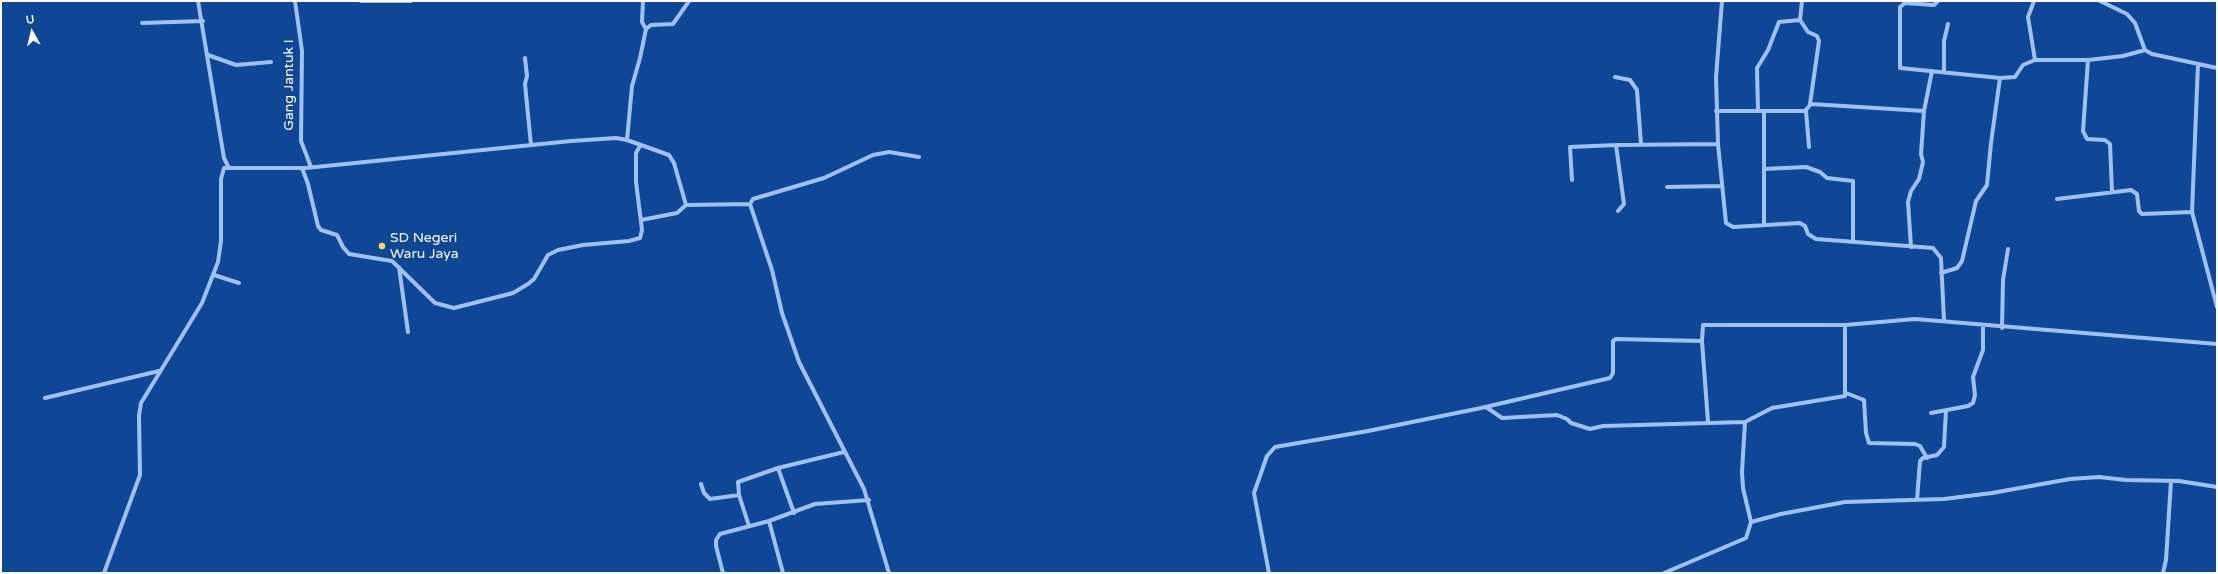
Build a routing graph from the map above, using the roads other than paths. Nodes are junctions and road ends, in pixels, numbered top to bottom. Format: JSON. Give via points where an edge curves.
{"nodes":[{"id":1,"x":198,"y":1,"type":"edge"},
{"id":2,"x":295,"y":1,"type":"edge"},
{"id":3,"x":361,"y":1,"type":"edge"},
{"id":4,"x":412,"y":1,"type":"edge"},
{"id":5,"x":643,"y":1,"type":"edge"},
{"id":6,"x":689,"y":1,"type":"edge"},
{"id":7,"x":1722,"y":1,"type":"edge"},
{"id":8,"x":1802,"y":1,"type":"edge"},
{"id":9,"x":1938,"y":1,"type":"edge"},
{"id":10,"x":2034,"y":1,"type":"edge"},
{"id":11,"x":2100,"y":1,"type":"edge"},
{"id":12,"x":1800,"y":20,"type":"junction"},
{"id":13,"x":203,"y":21,"type":"junction"},
{"id":14,"x":142,"y":23,"type":"dead end"},
{"id":15,"x":1948,"y":24,"type":"dead end"},
{"id":16,"x":646,"y":29,"type":"junction"},
{"id":17,"x":2145,"y":50,"type":"junction"},
{"id":18,"x":208,"y":55,"type":"junction"},
{"id":19,"x":525,"y":58,"type":"dead end"},
{"id":20,"x":2035,"y":60,"type":"junction"},
{"id":21,"x":2088,"y":60,"type":"junction"},
{"id":22,"x":271,"y":62,"type":"dead end"},
{"id":23,"x":2198,"y":64,"type":"junction"},
{"id":24,"x":2217,"y":68,"type":"edge"},
{"id":25,"x":1932,"y":71,"type":"junction"},
{"id":26,"x":1944,"y":72,"type":"junction"},
{"id":27,"x":1615,"y":77,"type":"dead end"},
{"id":28,"x":2000,"y":78,"type":"junction"},
{"id":29,"x":1810,"y":104,"type":"junction"},
{"id":30,"x":1716,"y":111,"type":"junction"},
{"id":31,"x":1758,"y":111,"type":"junction"},
{"id":32,"x":1764,"y":111,"type":"junction"},
{"id":33,"x":1806,"y":111,"type":"junction"},
{"id":34,"x":1924,"y":112,"type":"junction"},
{"id":35,"x":627,"y":140,"type":"junction"},
{"id":36,"x":1616,"y":144,"type":"junction"},
{"id":37,"x":1641,"y":144,"type":"junction"},
{"id":38,"x":1718,"y":144,"type":"junction"},
{"id":39,"x":531,"y":145,"type":"junction"},
{"id":40,"x":640,"y":146,"type":"junction"},
{"id":41,"x":1809,"y":147,"type":"dead end"},
{"id":42,"x":919,"y":156,"type":"dead end"},
{"id":43,"x":311,"y":167,"type":"junction"},
{"id":44,"x":229,"y":168,"type":"junction"},
{"id":45,"x":302,"y":168,"type":"junction"},
{"id":46,"x":1764,"y":168,"type":"junction"},
{"id":47,"x":1572,"y":180,"type":"dead end"},
{"id":48,"x":1721,"y":186,"type":"junction"},
{"id":49,"x":1667,"y":187,"type":"dead end"},
{"id":50,"x":2112,"y":191,"type":"junction"},
{"id":51,"x":2057,"y":199,"type":"dead end"},
{"id":52,"x":750,"y":204,"type":"junction"},
{"id":53,"x":686,"y":205,"type":"junction"},
{"id":54,"x":1618,"y":211,"type":"dead end"},
{"id":55,"x":2192,"y":212,"type":"junction"},
{"id":56,"x":641,"y":220,"type":"junction"},
{"id":57,"x":1764,"y":225,"type":"junction"},
{"id":58,"x":1853,"y":242,"type":"junction"},
{"id":59,"x":1911,"y":246,"type":"junction"},
{"id":60,"x":2008,"y":249,"type":"dead end"},
{"id":61,"x":398,"y":266,"type":"junction"},
{"id":62,"x":1941,"y":272,"type":"junction"},
{"id":63,"x":214,"y":275,"type":"junction"},
{"id":64,"x":239,"y":282,"type":"dead end"},
{"id":65,"x":2217,"y":307,"type":"edge"},
{"id":66,"x":1944,"y":321,"type":"junction"},
{"id":67,"x":1845,"y":325,"type":"junction"},
{"id":68,"x":1983,"y":325,"type":"junction"},
{"id":69,"x":2002,"y":328,"type":"junction"},
{"id":70,"x":408,"y":332,"type":"dead end"},
{"id":71,"x":1702,"y":341,"type":"junction"},
{"id":72,"x":2217,"y":344,"type":"edge"},
{"id":73,"x":159,"y":371,"type":"junction"},
{"id":74,"x":1846,"y":393,"type":"junction"},
{"id":75,"x":45,"y":398,"type":"dead end"},
{"id":76,"x":1486,"y":407,"type":"junction"},
{"id":77,"x":1946,"y":410,"type":"junction"},
{"id":78,"x":1931,"y":414,"type":"dead end"},
{"id":79,"x":1708,"y":422,"type":"junction"},
{"id":80,"x":1745,"y":422,"type":"junction"},
{"id":81,"x":844,"y":452,"type":"junction"},
{"id":82,"x":1926,"y":458,"type":"junction"},
{"id":83,"x":778,"y":468,"type":"junction"},
{"id":84,"x":2171,"y":481,"type":"junction"},
{"id":85,"x":701,"y":484,"type":"dead end"},
{"id":86,"x":2217,"y":487,"type":"edge"},
{"id":87,"x":739,"y":495,"type":"junction"},
{"id":88,"x":869,"y":500,"type":"junction"},
{"id":89,"x":1917,"y":500,"type":"junction"},
{"id":90,"x":794,"y":513,"type":"junction"},
{"id":91,"x":769,"y":521,"type":"junction"},
{"id":92,"x":1751,"y":522,"type":"junction"},
{"id":93,"x":749,"y":526,"type":"junction"},
{"id":94,"x":104,"y":573,"type":"edge"},
{"id":95,"x":723,"y":573,"type":"edge"},
{"id":96,"x":784,"y":573,"type":"edge"},
{"id":97,"x":889,"y":573,"type":"edge"},
{"id":98,"x":1269,"y":573,"type":"edge"},
{"id":99,"x":1664,"y":573,"type":"edge"},
{"id":100,"x":2163,"y":573,"type":"edge"}],
"edges":[{"from":1,"to":13,"type":"street"},
{"from":2,"to":43,"type":"street","name":"Gang Jantuk I","via":[[302,51],[300,141]]},
{"from":3,"to":4,"type":"street"},
{"from":5,"to":16,"type":"street","via":[[642,22]]},
{"from":6,"to":16,"type":"street","via":[[673,24],[651,25]]},
{"from":7,"to":30,"type":"street","via":[[1715,65]]},
{"from":8,"to":12,"type":"street"},
{"from":9,"to":25,"type":"street","via":[[1934,5],[1906,3],[1900,7],[1900,68]]},
{"from":10,"to":20,"type":"street","via":[[2028,17]]},
{"from":11,"to":17,"type":"street","via":[[2127,14],[2135,22]]},
{"from":12,"to":29,"type":"street","via":[[1808,32],[1817,36],[1819,41]]},
{"from":12,"to":31,"type":"street","via":[[1779,22],[1768,50],[1757,68]]},
{"from":13,"to":14,"type":"street"},
{"from":13,"to":18,"type":"street"},
{"from":15,"to":26,"type":"street","via":[[1944,41]]},
{"from":16,"to":35,"type":"street","via":[[632,86]]},
{"from":17,"to":21,"type":"street","via":[[2123,56]]},
{"from":17,"to":23,"type":"street","via":[[2152,54]]},
{"from":18,"to":22,"type":"street","via":[[236,65]]},
{"from":18,"to":44,"type":"street","via":[[224,158]]},
{"from":19,"to":39,"type":"street"},
{"from":20,"to":21,"type":"street"},
{"from":20,"to":28,"type":"street","via":[[2023,65],[2015,77]]},
{"from":21,"to":50,"type":"street","via":[[2083,131],[2087,139],[2105,140],[2110,144]]},
{"from":23,"to":24,"type":"street"},
{"from":23,"to":55,"type":"street"},
{"from":25,"to":26,"type":"street"},
{"from":25,"to":34,"type":"street"},
{"from":26,"to":28,"type":"street"},
{"from":27,"to":37,"type":"street","via":[[1630,80],[1637,90]]},
{"from":28,"to":62,"type":"street","via":[[1990,143],[1987,185],[1976,200],[1962,261],[1957,268]]},
{"from":29,"to":33,"type":"street"},
{"from":29,"to":34,"type":"street"},
{"from":30,"to":31,"type":"street"},
{"from":30,"to":38,"type":"street"},
{"from":31,"to":32,"type":"street"},
{"from":32,"to":33,"type":"street"},
{"from":32,"to":46,"type":"street"},
{"from":33,"to":41,"type":"street"},
{"from":34,"to":59,"type":"street","via":[[1921,154],[1923,162],[1919,179],[1911,191],[1908,202]]},
{"from":35,"to":39,"type":"street","via":[[595,139]]},
{"from":35,"to":40,"type":"street"},
{"from":36,"to":37,"type":"street"},
{"from":36,"to":47,"type":"street","via":[[1570,147]]},
{"from":36,"to":54,"type":"street","via":[[1624,204]]},
{"from":37,"to":38,"type":"street"},
{"from":38,"to":48,"type":"street"},
{"from":39,"to":43,"type":"street"},
{"from":40,"to":53,"type":"street","via":[[664,153],[672,159]]},
{"from":40,"to":56,"type":"street","via":[[636,153],[636,182]]},
{"from":42,"to":52,"type":"street","via":[[889,152],[873,155],[829,176],[753,199]]},
{"from":43,"to":45,"type":"street"},
{"from":44,"to":45,"type":"street"},
{"from":44,"to":63,"type":"street","via":[[224,168],[221,175],[221,249]]},
{"from":45,"to":61,"type":"street","via":[[319,228],[337,235],[345,251],[350,254],[388,259]]},
{"from":46,"to":57,"type":"street"},
{"from":46,"to":58,"type":"street","via":[[1806,168],[1820,172],[1827,178],[1854,181]]},
{"from":48,"to":49,"type":"street"},
{"from":48,"to":57,"type":"street","via":[[1726,223],[1733,227]]},
{"from":50,"to":51,"type":"street"},
{"from":50,"to":55,"type":"street","via":[[2134,191],[2142,214]]},
{"from":52,"to":53,"type":"street"},
{"from":52,"to":81,"type":"street","via":[[799,362]]},
{"from":53,"to":56,"type":"street","via":[[677,213]]},
{"from":55,"to":65,"type":"street"},
{"from":56,"to":61,"type":"street","via":[[642,234],[638,239],[558,250],[548,255],[534,278],[513,293],[454,308],[435,303]]},
{"from":57,"to":58,"type":"street","via":[[1800,223],[1805,226],[1808,234],[1816,239]]},
{"from":58,"to":59,"type":"street"},
{"from":59,"to":62,"type":"street","via":[[1933,248],[1937,251],[1941,258]]},
{"from":60,"to":69,"type":"street","via":[[2002,280]]},
{"from":61,"to":70,"type":"street"},
{"from":62,"to":66,"type":"street"},
{"from":63,"to":64,"type":"street"},
{"from":63,"to":73,"type":"street","via":[[192,321]]},
{"from":66,"to":67,"type":"street","via":[[1915,319]]},
{"from":66,"to":68,"type":"street"},
{"from":67,"to":71,"type":"street","via":[[1703,325]]},
{"from":67,"to":74,"type":"street"},
{"from":68,"to":69,"type":"street"},
{"from":68,"to":77,"type":"street","via":[[1983,350],[1973,377],[1973,403]]},
{"from":69,"to":72,"type":"street"},
{"from":71,"to":76,"type":"street","via":[[1614,339],[1613,373],[1610,378]]},
{"from":71,"to":79,"type":"street"},
{"from":73,"to":75,"type":"street"},
{"from":73,"to":94,"type":"street","via":[[141,403],[140,475]]},
{"from":74,"to":80,"type":"street","via":[[1841,398],[1772,408]]},
{"from":74,"to":82,"type":"street","via":[[1864,400],[1869,443],[1915,444],[1920,446]]},
{"from":76,"to":79,"type":"street","via":[[1502,418],[1557,416],[1567,418],[1571,424],[1590,428]]},
{"from":76,"to":98,"type":"street","via":[[1356,433],[1282,444],[1272,450],[1263,465],[1254,493]]},
{"from":77,"to":78,"type":"street"},
{"from":77,"to":82,"type":"street","via":[[1944,447],[1940,453]]},
{"from":79,"to":80,"type":"street"},
{"from":80,"to":92,"type":"street","via":[[1742,472]]},
{"from":81,"to":83,"type":"street"},
{"from":81,"to":88,"type":"street"},
{"from":82,"to":89,"type":"street","via":[[1921,459],[1919,464]]},
{"from":83,"to":87,"type":"street","via":[[738,482]]},
{"from":83,"to":90,"type":"street"},
{"from":84,"to":86,"type":"street"},
{"from":84,"to":89,"type":"street","via":[[2099,477],[2070,479],[1992,493]]},
{"from":84,"to":100,"type":"street"},
{"from":85,"to":87,"type":"street","via":[[704,493],[710,498]]},
{"from":87,"to":93,"type":"street"},
{"from":88,"to":90,"type":"street","via":[[822,503]]},
{"from":88,"to":97,"type":"street"},
{"from":89,"to":92,"type":"street","via":[[1845,502]]},
{"from":90,"to":91,"type":"street"},
{"from":91,"to":93,"type":"street"},
{"from":91,"to":96,"type":"street"},
{"from":92,"to":99,"type":"street","via":[[1750,529],[1742,541]]},
{"from":93,"to":95,"type":"street","via":[[720,534],[716,540]]}]}
